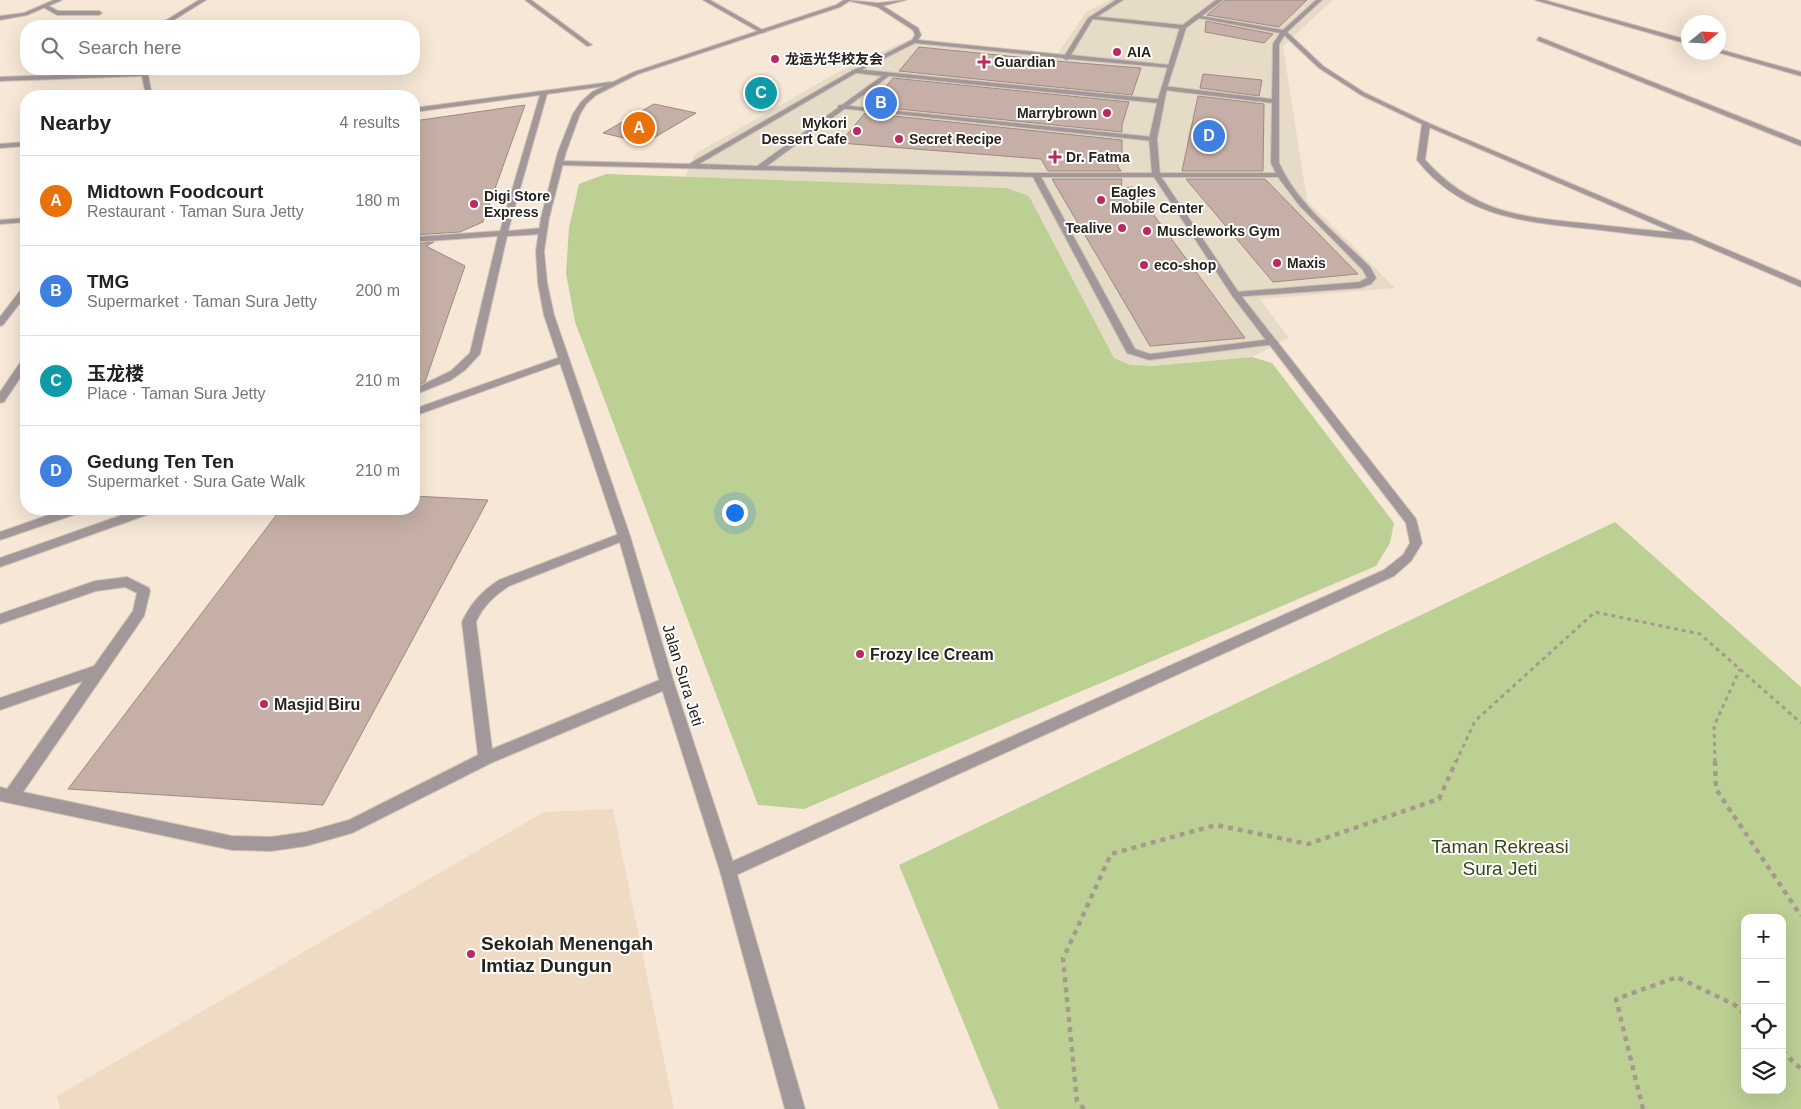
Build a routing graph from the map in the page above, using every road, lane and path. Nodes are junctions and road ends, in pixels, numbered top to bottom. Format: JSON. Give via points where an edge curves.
{"nodes":[{"id":1,"x":60,"y":0,"type":"edge"},
{"id":2,"x":203,"y":0,"type":"edge"},
{"id":3,"x":528,"y":0,"type":"edge"},
{"id":4,"x":706,"y":0,"type":"edge"},
{"id":5,"x":848,"y":0,"type":"edge"},
{"id":6,"x":903,"y":0,"type":"edge"},
{"id":7,"x":1120,"y":0,"type":"edge"},
{"id":8,"x":1220,"y":0,"type":"edge"},
{"id":9,"x":1319,"y":0,"type":"edge"},
{"id":10,"x":1538,"y":0,"type":"edge"},
{"id":11,"x":878,"y":5,"type":"junction"},
{"id":12,"x":45,"y":6,"type":"junction"},
{"id":13,"x":100,"y":13,"type":"dead end"},
{"id":14,"x":1093,"y":17,"type":"junction"},
{"id":15,"x":1196,"y":17,"type":"junction"},
{"id":16,"x":0,"y":18,"type":"edge"},
{"id":17,"x":170,"y":20,"type":"edge"},
{"id":18,"x":1183,"y":27,"type":"junction"},
{"id":19,"x":763,"y":32,"type":"junction"},
{"id":20,"x":1284,"y":32,"type":"junction"},
{"id":21,"x":1539,"y":39,"type":"dead end"},
{"id":22,"x":1681,"y":40,"type":"edge"},
{"id":23,"x":914,"y":41,"type":"junction"},
{"id":24,"x":589,"y":45,"type":"dead end"},
{"id":25,"x":1726,"y":53,"type":"edge"},
{"id":26,"x":1066,"y":58,"type":"junction"},
{"id":27,"x":1170,"y":68,"type":"junction"},
{"id":28,"x":855,"y":70,"type":"junction"},
{"id":29,"x":888,"y":74,"type":"junction"},
{"id":30,"x":1801,"y":74,"type":"edge"},
{"id":31,"x":82,"y":75,"type":"edge"},
{"id":32,"x":145,"y":75,"type":"edge"},
{"id":33,"x":0,"y":79,"type":"edge"},
{"id":34,"x":610,"y":84,"type":"junction"},
{"id":35,"x":1164,"y":88,"type":"junction"},
{"id":36,"x":148,"y":90,"type":"edge"},
{"id":37,"x":544,"y":93,"type":"junction"},
{"id":38,"x":1162,"y":101,"type":"junction"},
{"id":39,"x":1276,"y":101,"type":"junction"},
{"id":40,"x":840,"y":107,"type":"junction"},
{"id":41,"x":420,"y":109,"type":"edge"},
{"id":42,"x":1426,"y":124,"type":"junction"},
{"id":43,"x":1153,"y":139,"type":"junction"},
{"id":44,"x":20,"y":144,"type":"edge"},
{"id":45,"x":1801,"y":144,"type":"edge"},
{"id":46,"x":0,"y":146,"type":"edge"},
{"id":47,"x":559,"y":163,"type":"junction"},
{"id":48,"x":691,"y":166,"type":"junction"},
{"id":49,"x":759,"y":168,"type":"junction"},
{"id":50,"x":1036,"y":175,"type":"junction"},
{"id":51,"x":1156,"y":175,"type":"junction"},
{"id":52,"x":1280,"y":175,"type":"junction"},
{"id":53,"x":20,"y":220,"type":"edge"},
{"id":54,"x":0,"y":222,"type":"edge"},
{"id":55,"x":543,"y":231,"type":"junction"},
{"id":56,"x":503,"y":234,"type":"junction"},
{"id":57,"x":1690,"y":237,"type":"junction"},
{"id":58,"x":420,"y":239,"type":"edge"},
{"id":59,"x":1801,"y":284,"type":"edge"},
{"id":60,"x":1236,"y":295,"type":"junction"},
{"id":61,"x":20,"y":298,"type":"edge"},
{"id":62,"x":0,"y":323,"type":"edge"},
{"id":63,"x":1272,"y":342,"type":"junction"},
{"id":64,"x":563,"y":359,"type":"junction"},
{"id":65,"x":20,"y":371,"type":"edge"},
{"id":66,"x":420,"y":390,"type":"edge"},
{"id":67,"x":0,"y":400,"type":"edge"},
{"id":68,"x":420,"y":411,"type":"edge"},
{"id":69,"x":61,"y":515,"type":"edge"},
{"id":70,"x":135,"y":515,"type":"edge"},
{"id":71,"x":0,"y":536,"type":"edge"},
{"id":72,"x":624,"y":536,"type":"junction"},
{"id":73,"x":0,"y":564,"type":"edge"},
{"id":74,"x":0,"y":620,"type":"edge"},
{"id":75,"x":1740,"y":669,"type":"junction"},
{"id":76,"x":99,"y":670,"type":"junction"},
{"id":77,"x":667,"y":683,"type":"junction"},
{"id":78,"x":0,"y":704,"type":"edge"},
{"id":79,"x":1801,"y":723,"type":"edge"},
{"id":80,"x":486,"y":758,"type":"junction"},
{"id":81,"x":6,"y":795,"type":"edge"},
{"id":82,"x":728,"y":871,"type":"junction"},
{"id":83,"x":1801,"y":916,"type":"edge"},
{"id":84,"x":1741,"y":1010,"type":"edge"},
{"id":85,"x":1786,"y":1055,"type":"edge"},
{"id":86,"x":1801,"y":1069,"type":"edge"},
{"id":87,"x":795,"y":1109,"type":"edge"},
{"id":88,"x":1084,"y":1109,"type":"edge"},
{"id":89,"x":1643,"y":1109,"type":"edge"}],
"edges":[{"from":1,"to":12,"type":"street"},
{"from":2,"to":17,"type":"street"},
{"from":3,"to":24,"type":"street"},
{"from":4,"to":19,"type":"street"},
{"from":5,"to":11,"type":"street"},
{"from":5,"to":19,"type":"street"},
{"from":6,"to":11,"type":"street"},
{"from":7,"to":14,"type":"street"},
{"from":8,"to":15,"type":"street"},
{"from":9,"to":20,"type":"street"},
{"from":10,"to":22,"type":"street"},
{"from":11,"to":23,"type":"street","via":[[916,29],[918,35]]},
{"from":12,"to":13,"type":"street","via":[[57,13]]},
{"from":12,"to":16,"type":"street","via":[[25,14]]},
{"from":14,"to":18,"type":"street"},
{"from":14,"to":26,"type":"street","via":[[1084,25]]},
{"from":15,"to":18,"type":"street"},
{"from":15,"to":20,"type":"street"},
{"from":18,"to":27,"type":"street"},
{"from":19,"to":34,"type":"street"},
{"from":20,"to":39,"type":"street","via":[[1276,44]]},
{"from":20,"to":42,"type":"street","via":[[1333,76]]},
{"from":21,"to":45,"type":"street"},
{"from":23,"to":26,"type":"street"},
{"from":23,"to":28,"type":"street"},
{"from":25,"to":30,"type":"street"},
{"from":26,"to":27,"type":"street"},
{"from":27,"to":35,"type":"street"},
{"from":28,"to":29,"type":"street"},
{"from":28,"to":48,"type":"street"},
{"from":29,"to":38,"type":"street"},
{"from":29,"to":40,"type":"street"},
{"from":31,"to":33,"type":"street"},
{"from":32,"to":36,"type":"street"},
{"from":34,"to":37,"type":"street"},
{"from":34,"to":47,"type":"street","name":"Jalan Sura Jeti","via":[[583,103],[574,118]]},
{"from":35,"to":38,"type":"street"},
{"from":35,"to":39,"type":"street"},
{"from":37,"to":41,"type":"street"},
{"from":37,"to":56,"type":"street"},
{"from":38,"to":43,"type":"street"},
{"from":39,"to":52,"type":"street","via":[[1276,162]]},
{"from":40,"to":43,"type":"street"},
{"from":40,"to":49,"type":"street"},
{"from":42,"to":57,"type":"street"},
{"from":42,"to":57,"type":"street","via":[[1421,160],[1445,186],[1475,205],[1542,222]]},
{"from":43,"to":51,"type":"street"},
{"from":44,"to":46,"type":"street"},
{"from":47,"to":48,"type":"street"},
{"from":47,"to":55,"type":"street","name":"Jalan Sura Jeti"},
{"from":48,"to":49,"type":"street"},
{"from":49,"to":50,"type":"street"},
{"from":50,"to":51,"type":"street"},
{"from":50,"to":63,"type":"street","via":[[1131,351],[1149,357]]},
{"from":51,"to":52,"type":"street"},
{"from":51,"to":60,"type":"street"},
{"from":52,"to":60,"type":"street","via":[[1293,194],[1367,269],[1372,278],[1360,285]]},
{"from":53,"to":54,"type":"street"},
{"from":55,"to":56,"type":"street"},
{"from":55,"to":64,"type":"street","name":"Jalan Sura Jeti","via":[[540,251],[542,288]]},
{"from":56,"to":58,"type":"street"},
{"from":56,"to":66,"type":"street","via":[[475,354],[464,368],[448,379]]},
{"from":57,"to":59,"type":"street"},
{"from":60,"to":63,"type":"street"},
{"from":61,"to":62,"type":"street"},
{"from":63,"to":82,"type":"street","via":[[1412,522],[1416,543],[1407,558],[1389,573]]},
{"from":64,"to":68,"type":"street"},
{"from":64,"to":72,"type":"street","name":"Jalan Sura Jeti"},
{"from":65,"to":67,"type":"street"},
{"from":69,"to":71,"type":"street"},
{"from":70,"to":73,"type":"street"},
{"from":72,"to":77,"type":"street","name":"Jalan Sura Jeti"},
{"from":72,"to":80,"type":"street","via":[[504,583],[476,605],[469,622]]},
{"from":74,"to":76,"type":"street","via":[[95,586],[127,582],[144,592],[140,612]]},
{"from":75,"to":79,"type":"path"},
{"from":75,"to":83,"type":"path","via":[[1714,726],[1716,789]]},
{"from":75,"to":88,"type":"path","via":[[1700,634],[1595,612],[1475,721],[1439,799],[1308,844],[1216,825],[1112,854],[1062,959],[1077,1101]]},
{"from":76,"to":78,"type":"street"},
{"from":76,"to":81,"type":"street"},
{"from":77,"to":80,"type":"street"},
{"from":77,"to":82,"type":"street","name":"Jalan Sura Jeti"},
{"from":80,"to":81,"type":"street","via":[[352,826],[306,839],[271,844],[232,843]]},
{"from":82,"to":87,"type":"street","name":"Jalan Sura Jeti"},
{"from":84,"to":89,"type":"path","via":[[1677,977],[1616,999]]},
{"from":85,"to":86,"type":"path"}]}
